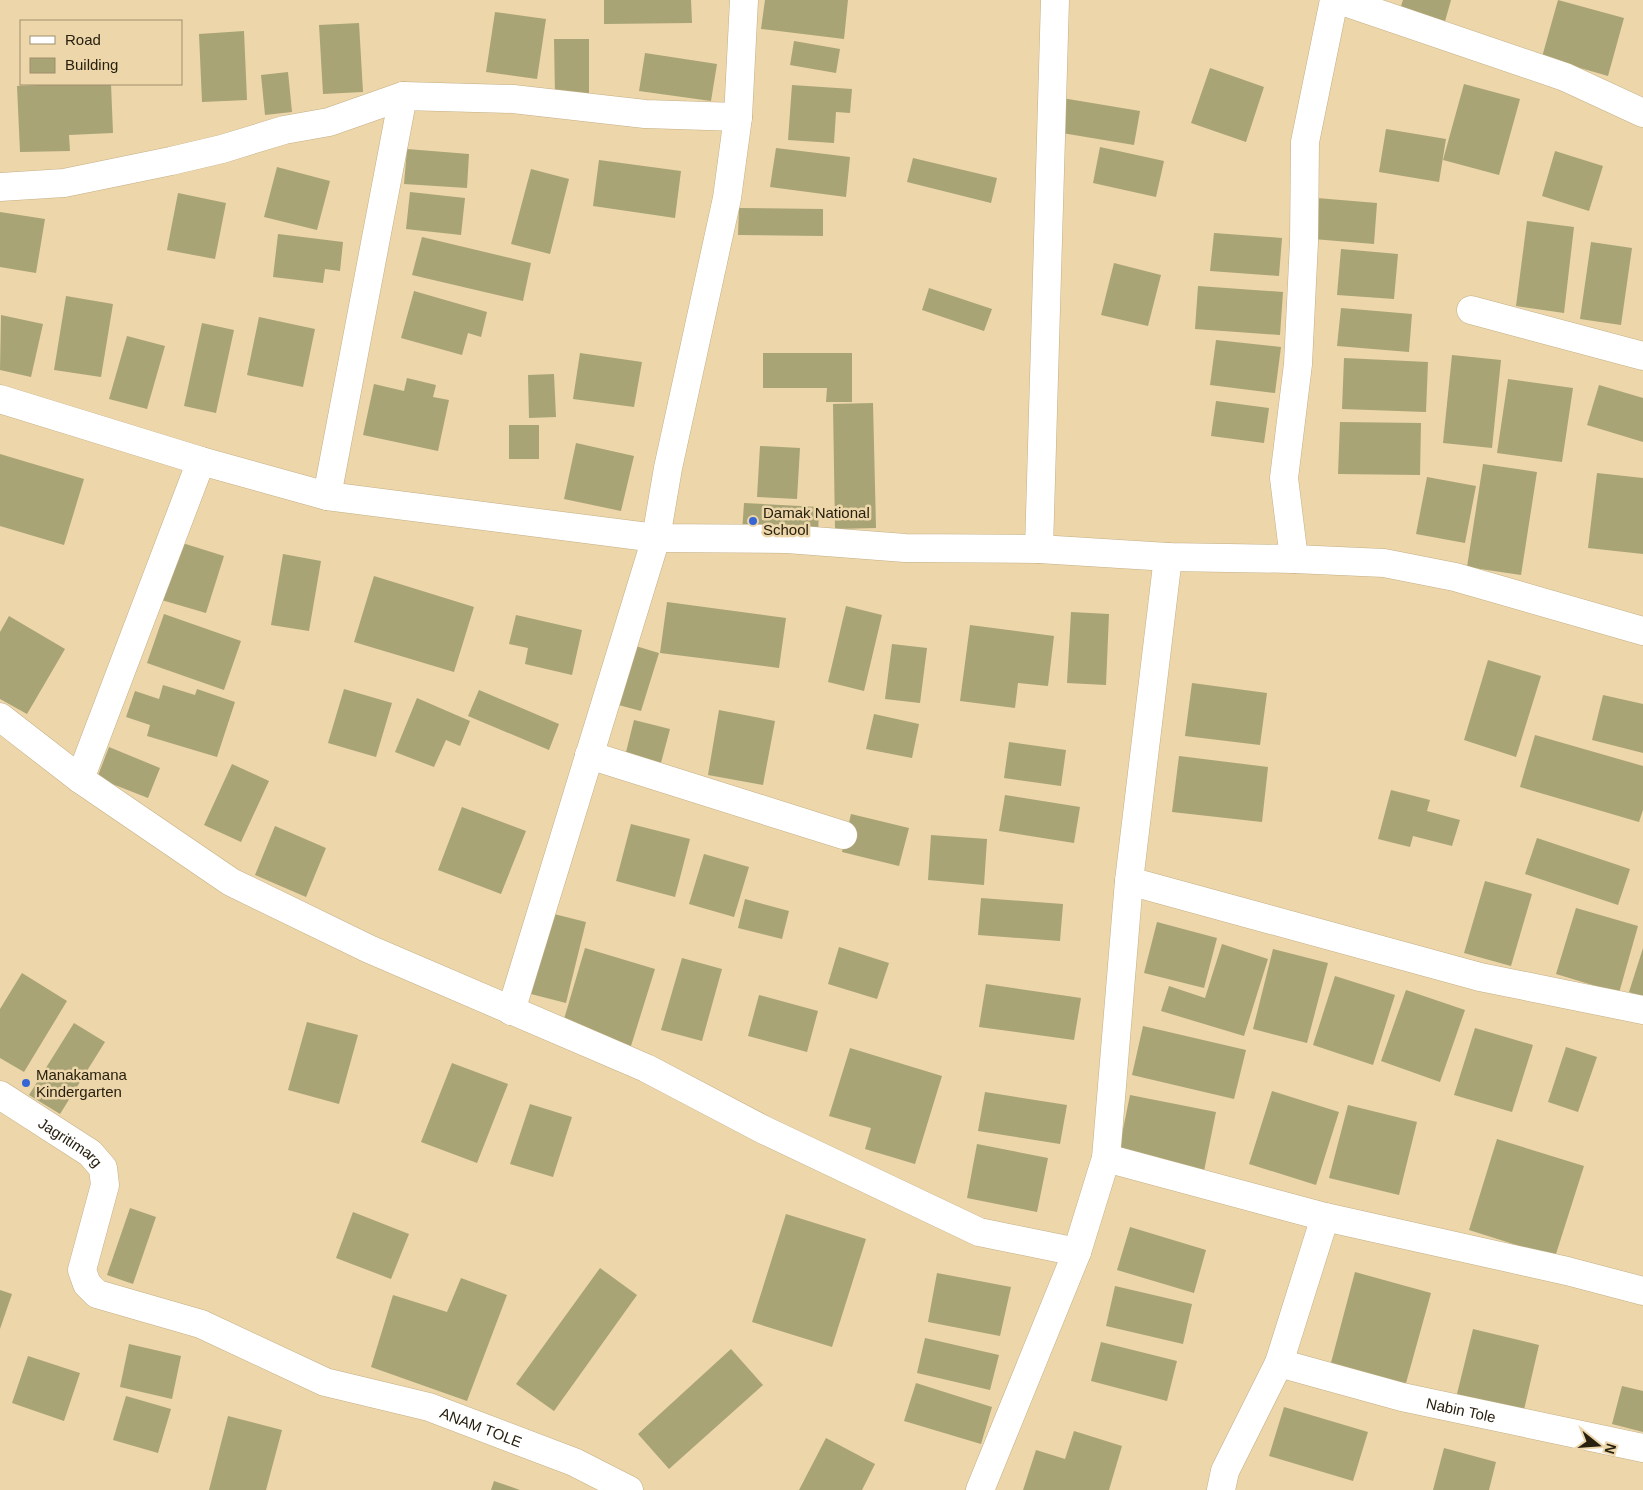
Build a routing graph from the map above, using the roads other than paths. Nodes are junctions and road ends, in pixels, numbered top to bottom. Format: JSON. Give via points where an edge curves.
{"nodes":[{"id":1,"x":744,"y":0,"type":"edge"},
{"id":2,"x":1055,"y":0,"type":"edge"},
{"id":3,"x":1334,"y":0,"type":"edge"},
{"id":4,"x":1338,"y":0,"type":"edge"},
{"id":5,"x":403,"y":96,"type":"junction"},
{"id":6,"x":1643,"y":113,"type":"edge"},
{"id":7,"x":738,"y":117,"type":"junction"},
{"id":8,"x":0,"y":187,"type":"edge"},
{"id":9,"x":1471,"y":310,"type":"dead end"},
{"id":10,"x":1643,"y":356,"type":"edge"},
{"id":11,"x":0,"y":399,"type":"edge"},
{"id":12,"x":200,"y":461,"type":"junction"},
{"id":13,"x":327,"y":496,"type":"junction"},
{"id":14,"x":656,"y":538,"type":"junction"},
{"id":15,"x":1039,"y":549,"type":"junction"},
{"id":16,"x":1168,"y":557,"type":"junction"},
{"id":17,"x":1294,"y":559,"type":"junction"},
{"id":18,"x":1643,"y":631,"type":"edge"},
{"id":19,"x":0,"y":717,"type":"edge"},
{"id":20,"x":589,"y":755,"type":"junction"},
{"id":21,"x":80,"y":779,"type":"junction"},
{"id":22,"x":843,"y":835,"type":"dead end"},
{"id":23,"x":1129,"y":881,"type":"junction"},
{"id":24,"x":1643,"y":1010,"type":"edge"},
{"id":25,"x":511,"y":1011,"type":"junction"},
{"id":26,"x":0,"y":1095,"type":"edge"},
{"id":27,"x":1106,"y":1158,"type":"junction"},
{"id":28,"x":1325,"y":1217,"type":"junction"},
{"id":29,"x":1077,"y":1252,"type":"junction"},
{"id":30,"x":1643,"y":1291,"type":"edge"},
{"id":31,"x":97,"y":1294,"type":"joint"},
{"id":32,"x":1279,"y":1363,"type":"junction"},
{"id":33,"x":1643,"y":1448,"type":"edge"},
{"id":34,"x":629,"y":1490,"type":"edge"},
{"id":35,"x":980,"y":1490,"type":"edge"},
{"id":36,"x":1220,"y":1490,"type":"edge"}],
"edges":[{"from":1,"to":7,"type":"street"},
{"from":2,"to":15,"type":"street"},
{"from":3,"to":17,"type":"street","via":[[1305,142],[1298,364],[1284,478]]},
{"from":4,"to":6,"type":"street","via":[[1565,77]]},
{"from":5,"to":7,"type":"street","via":[[514,99],[645,114]]},
{"from":5,"to":8,"type":"street","via":[[329,122],[284,130],[171,161],[64,183]]},
{"from":5,"to":13,"type":"street"},
{"from":7,"to":14,"type":"street","via":[[727,198],[668,468]]},
{"from":9,"to":10,"type":"street"},
{"from":11,"to":12,"type":"street"},
{"from":12,"to":13,"type":"street"},
{"from":12,"to":21,"type":"street"},
{"from":13,"to":14,"type":"street"},
{"from":14,"to":15,"type":"street","via":[[787,539],[904,548]]},
{"from":14,"to":20,"type":"street"},
{"from":15,"to":16,"type":"street"},
{"from":16,"to":17,"type":"street"},
{"from":16,"to":23,"type":"street"},
{"from":17,"to":18,"type":"street","via":[[1384,563],[1455,577]]},
{"from":19,"to":21,"type":"street"},
{"from":20,"to":22,"type":"street"},
{"from":20,"to":25,"type":"street"},
{"from":21,"to":25,"type":"street","via":[[231,882],[369,949]]},
{"from":23,"to":24,"type":"street","via":[[1480,977]]},
{"from":23,"to":27,"type":"street"},
{"from":25,"to":29,"type":"street","via":[[646,1068],[764,1130],[979,1232]]},
{"from":26,"to":31,"type":"street","name":"Jagritimarg","via":[[90,1153],[103,1168],[105,1185],[82,1270],[87,1284]]},
{"from":27,"to":28,"type":"street"},
{"from":27,"to":29,"type":"street"},
{"from":28,"to":30,"type":"street"},
{"from":28,"to":32,"type":"street"},
{"from":29,"to":35,"type":"street"},
{"from":31,"to":34,"type":"street","name":"ANAM TOLE","via":[[201,1324],[325,1382],[429,1407],[574,1462]]},
{"from":32,"to":33,"type":"street","name":"Nabin Tole","via":[[1402,1398]]},
{"from":32,"to":36,"type":"street","via":[[1225,1471]]}]}
